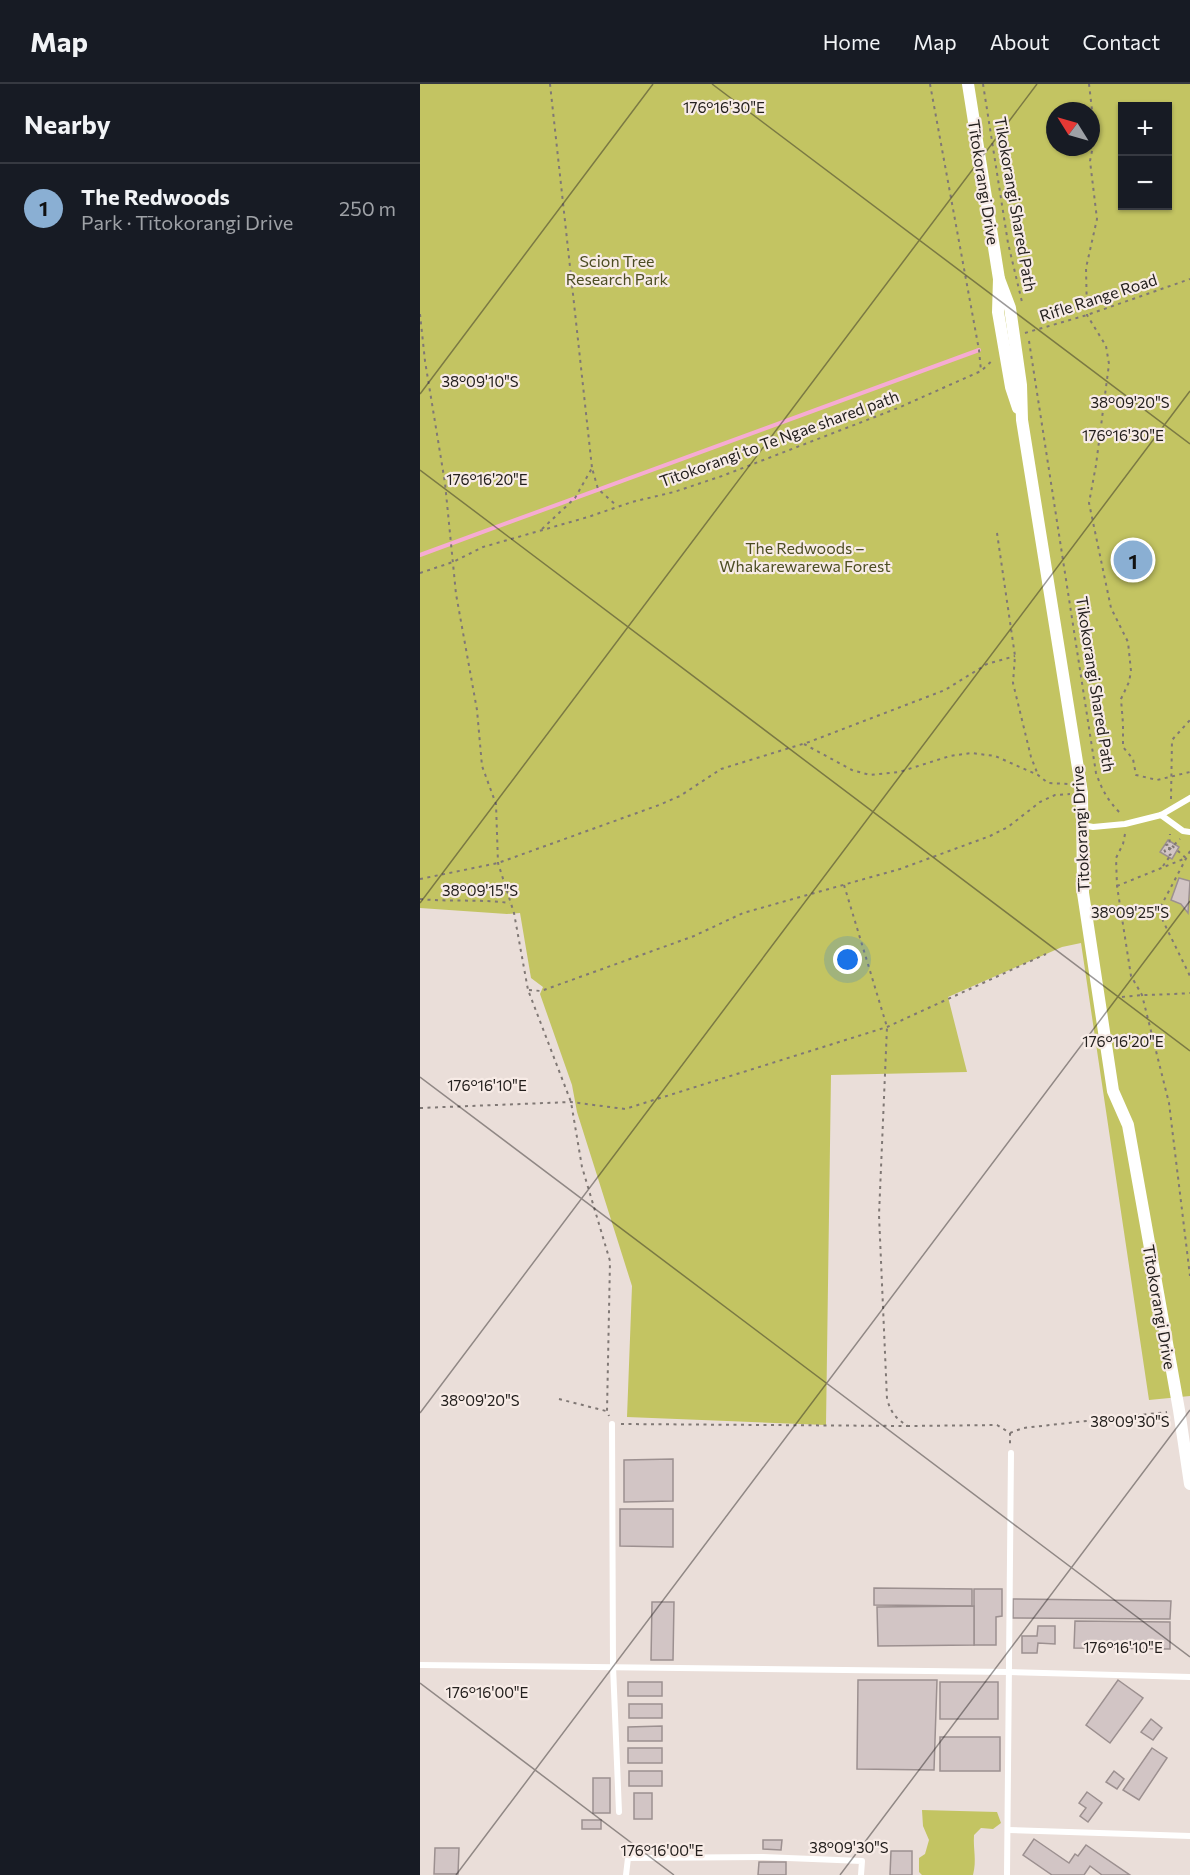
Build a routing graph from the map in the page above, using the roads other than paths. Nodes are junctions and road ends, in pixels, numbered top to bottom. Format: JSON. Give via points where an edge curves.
{"nodes":[{"id":1,"x":968,"y":84,"type":"edge"},
{"id":2,"x":999,"y":279,"type":"junction"},
{"id":3,"x":1022,"y":420,"type":"junction"},
{"id":4,"x":1190,"y":798,"type":"edge"},
{"id":5,"x":1161,"y":814,"type":"junction"},
{"id":6,"x":1082,"y":825,"type":"junction"},
{"id":7,"x":1190,"y":832,"type":"edge"},
{"id":8,"x":612,"y":1424,"type":"road end"},
{"id":9,"x":1011,"y":1453,"type":"dead end"},
{"id":10,"x":1190,"y":1484,"type":"edge"},
{"id":11,"x":420,"y":1665,"type":"edge"},
{"id":12,"x":613,"y":1666,"type":"junction"},
{"id":13,"x":1009,"y":1672,"type":"junction"},
{"id":14,"x":1190,"y":1677,"type":"edge"},
{"id":15,"x":620,"y":1812,"type":"dead end"},
{"id":16,"x":1008,"y":1830,"type":"junction"},
{"id":17,"x":1190,"y":1836,"type":"edge"},
{"id":18,"x":626,"y":1875,"type":"edge"},
{"id":19,"x":861,"y":1875,"type":"edge"},
{"id":20,"x":1007,"y":1875,"type":"edge"}],
"edges":[{"from":1,"to":2,"type":"street","name":"Tītokorangi Drive"},
{"from":2,"to":3,"type":"street","name":"Tītokorangi Drive","via":[[1010,308]]},
{"from":2,"to":3,"type":"street","name":"Tītokorangi Drive","via":[[998,312],[1011,387]]},
{"from":3,"to":6,"type":"street","name":"Tītokorangi Drive","via":[[1081,789]]},
{"from":4,"to":5,"type":"lane"},
{"from":5,"to":6,"type":"lane","via":[[1125,824]]},
{"from":5,"to":7,"type":"lane","via":[[1179,830]]},
{"from":6,"to":10,"type":"street","name":"Tītokorangi Drive","via":[[1083,892],[1113,1091],[1128,1125]]},
{"from":8,"to":12,"type":"lane"},
{"from":9,"to":13,"type":"lane"},
{"from":11,"to":12,"type":"lane"},
{"from":12,"to":13,"type":"lane"},
{"from":12,"to":15,"type":"lane"},
{"from":13,"to":14,"type":"lane"},
{"from":13,"to":16,"type":"lane"},
{"from":16,"to":17,"type":"lane"},
{"from":16,"to":20,"type":"lane"},
{"from":18,"to":19,"type":"lane","via":[[628,1858],[763,1857],[862,1861]]}]}
